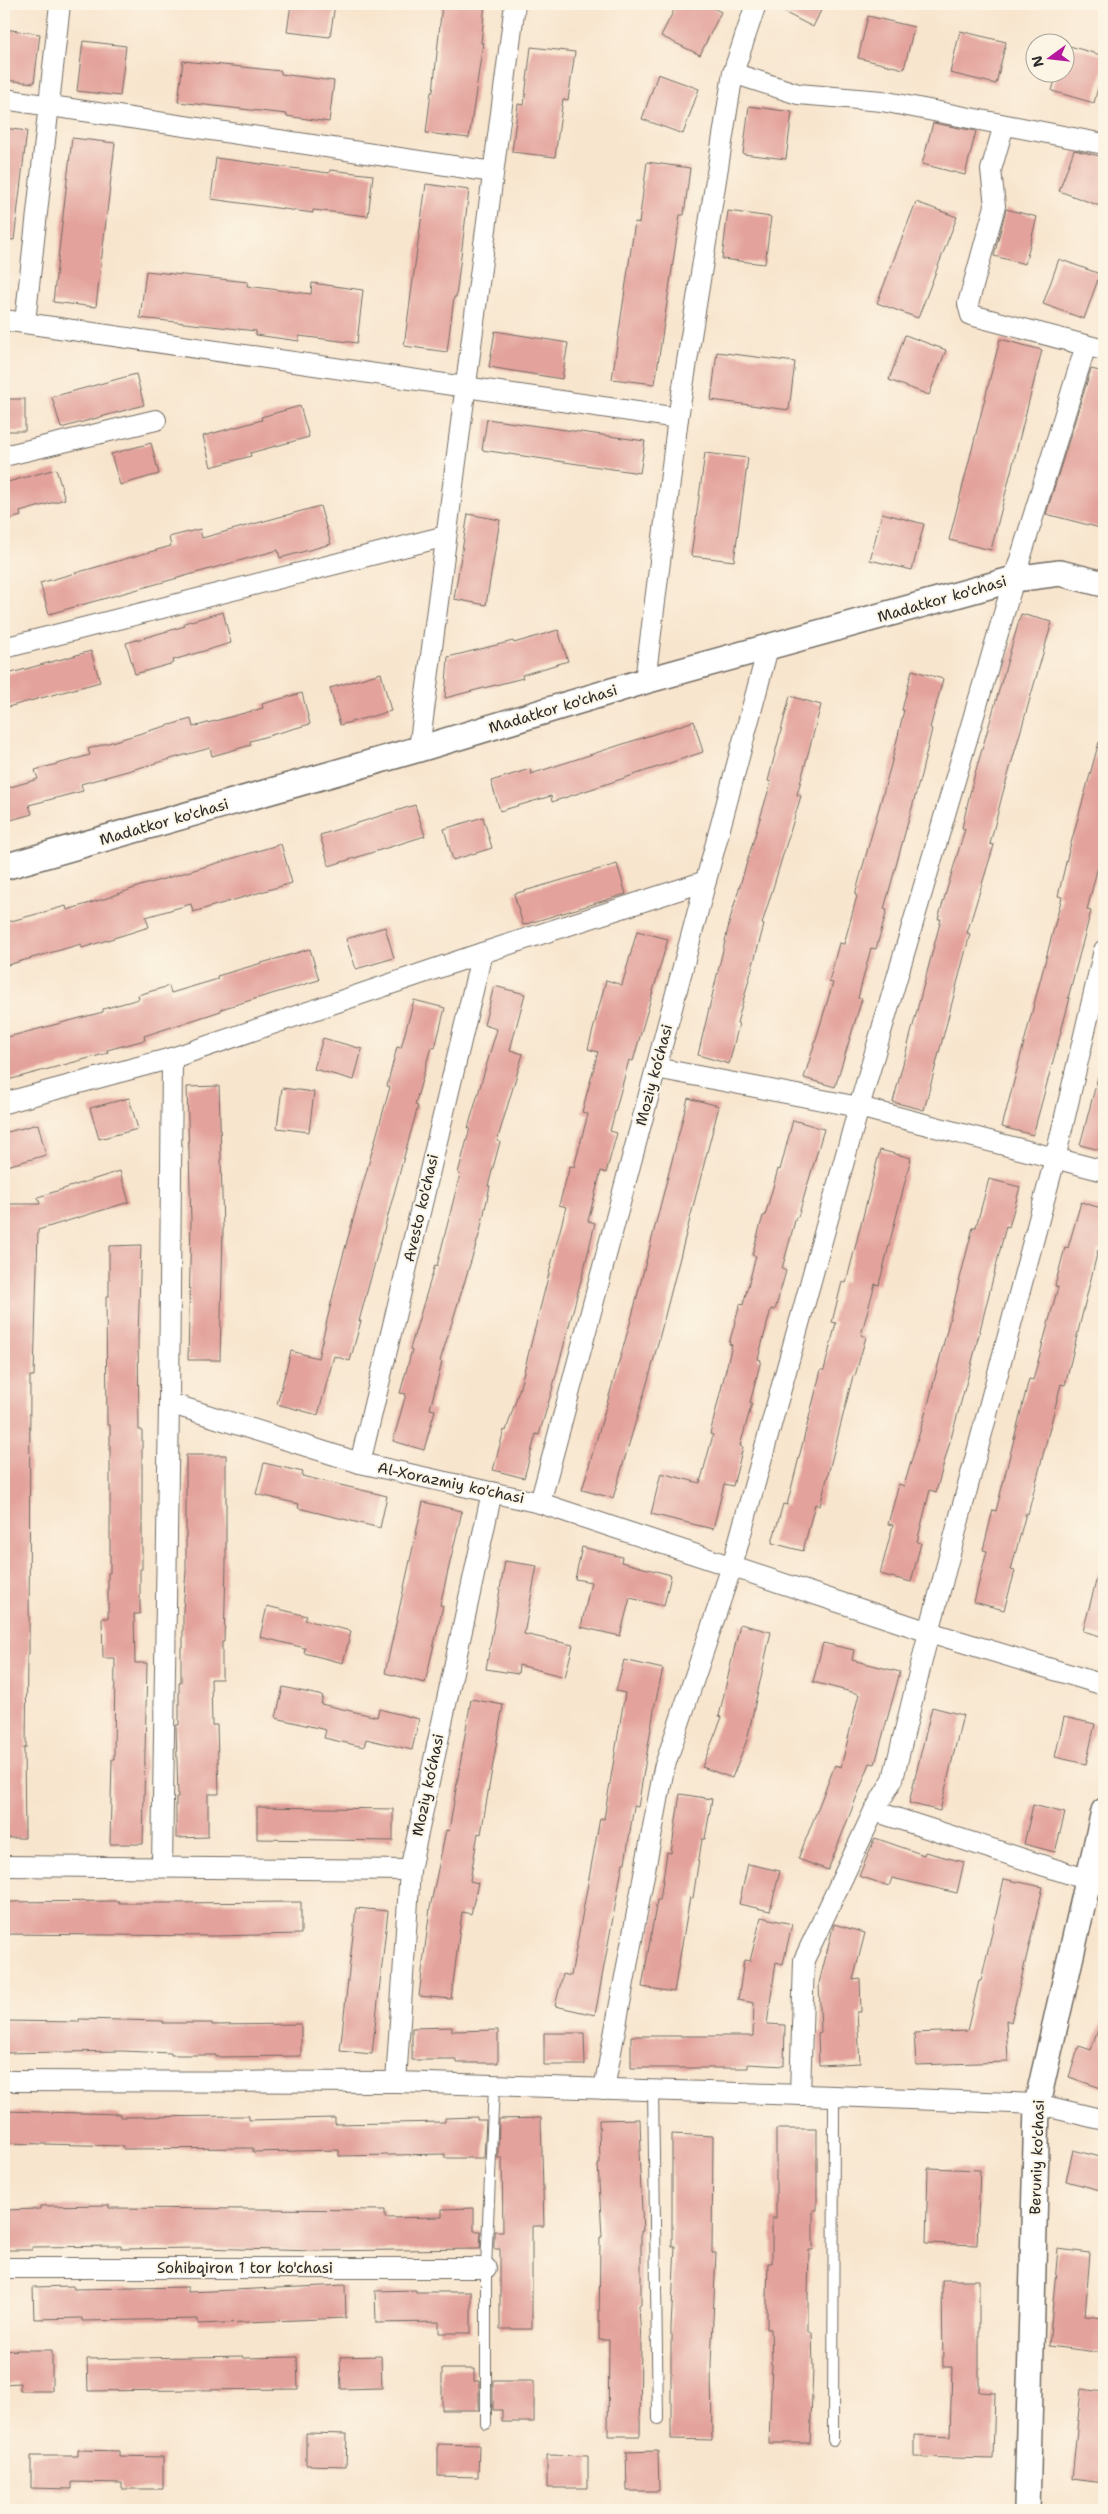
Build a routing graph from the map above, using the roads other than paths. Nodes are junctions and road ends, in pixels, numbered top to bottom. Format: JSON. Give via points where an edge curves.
{"nodes":[{"id":1,"x":60,"y":4,"type":"edge"},
{"id":2,"x":515,"y":4,"type":"edge"},
{"id":3,"x":756,"y":4,"type":"edge"},
{"id":4,"x":733,"y":73,"type":"junction"},
{"id":5,"x":4,"y":99,"type":"edge"},
{"id":6,"x":49,"y":104,"type":"junction"},
{"id":7,"x":1004,"y":125,"type":"junction"},
{"id":8,"x":1104,"y":144,"type":"edge"},
{"id":9,"x":493,"y":172,"type":"junction"},
{"id":10,"x":4,"y":320,"type":"edge"},
{"id":11,"x":25,"y":322,"type":"junction"},
{"id":12,"x":1095,"y":348,"type":"edge"},
{"id":13,"x":466,"y":387,"type":"junction"},
{"id":14,"x":678,"y":418,"type":"junction"},
{"id":15,"x":156,"y":420,"type":"dead end"},
{"id":16,"x":4,"y":456,"type":"edge"},
{"id":17,"x":446,"y":536,"type":"junction"},
{"id":18,"x":1014,"y":579,"type":"junction"},
{"id":19,"x":1104,"y":584,"type":"edge"},
{"id":20,"x":4,"y":648,"type":"edge"},
{"id":21,"x":768,"y":648,"type":"junction"},
{"id":22,"x":645,"y":681,"type":"junction"},
{"id":23,"x":419,"y":749,"type":"junction"},
{"id":24,"x":4,"y":867,"type":"edge"},
{"id":25,"x":706,"y":882,"type":"junction"},
{"id":26,"x":1104,"y":950,"type":"edge"},
{"id":27,"x":482,"y":953,"type":"junction"},
{"id":28,"x":172,"y":1058,"type":"junction"},
{"id":29,"x":656,"y":1068,"type":"junction"},
{"id":30,"x":4,"y":1103,"type":"edge"},
{"id":31,"x":859,"y":1107,"type":"junction"},
{"id":32,"x":1056,"y":1159,"type":"junction"},
{"id":33,"x":1104,"y":1171,"type":"edge"},
{"id":34,"x":170,"y":1403,"type":"junction"},
{"id":35,"x":360,"y":1463,"type":"junction"},
{"id":36,"x":492,"y":1492,"type":"junction"},
{"id":37,"x":540,"y":1503,"type":"junction"},
{"id":38,"x":732,"y":1566,"type":"junction"},
{"id":39,"x":930,"y":1632,"type":"junction"},
{"id":40,"x":1104,"y":1685,"type":"edge"},
{"id":41,"x":1104,"y":1811,"type":"edge"},
{"id":42,"x":874,"y":1812,"type":"junction"},
{"id":43,"x":4,"y":1866,"type":"edge"},
{"id":44,"x":162,"y":1867,"type":"junction"},
{"id":45,"x":410,"y":1870,"type":"junction"},
{"id":46,"x":1096,"y":1882,"type":"edge"},
{"id":47,"x":4,"y":2081,"type":"edge"},
{"id":48,"x":396,"y":2082,"type":"junction"},
{"id":49,"x":494,"y":2086,"type":"junction"},
{"id":50,"x":604,"y":2089,"type":"junction"},
{"id":51,"x":653,"y":2090,"type":"junction"},
{"id":52,"x":800,"y":2095,"type":"junction"},
{"id":53,"x":834,"y":2096,"type":"junction"},
{"id":54,"x":1037,"y":2104,"type":"junction"},
{"id":55,"x":1104,"y":2120,"type":"edge"},
{"id":56,"x":4,"y":2268,"type":"edge"},
{"id":57,"x":486,"y":2268,"type":"junction"},
{"id":58,"x":658,"y":2419,"type":"dead end"},
{"id":59,"x":486,"y":2424,"type":"dead end"},
{"id":60,"x":833,"y":2440,"type":"dead end"},
{"id":61,"x":1027,"y":2510,"type":"edge"}],
"edges":[{"from":1,"to":6,"type":"street"},
{"from":2,"to":9,"type":"street"},
{"from":3,"to":4,"type":"street"},
{"from":4,"to":7,"type":"street","via":[[798,94],[882,100]]},
{"from":4,"to":14,"type":"street"},
{"from":5,"to":6,"type":"street"},
{"from":6,"to":9,"type":"street"},
{"from":6,"to":11,"type":"street"},
{"from":7,"to":8,"type":"street"},
{"from":7,"to":12,"type":"street","via":[[991,170],[995,206],[968,304],[971,315]]},
{"from":9,"to":13,"type":"street"},
{"from":10,"to":11,"type":"street"},
{"from":11,"to":13,"type":"street"},
{"from":12,"to":18,"type":"street"},
{"from":13,"to":14,"type":"street"},
{"from":13,"to":17,"type":"street"},
{"from":14,"to":22,"type":"street"},
{"from":15,"to":16,"type":"street"},
{"from":17,"to":20,"type":"street"},
{"from":17,"to":23,"type":"street"},
{"from":18,"to":19,"type":"street","name":"Madatkor ko'chasi","via":[[1060,573]]},
{"from":18,"to":21,"type":"street","name":"Madatkor ko'chasi"},
{"from":18,"to":31,"type":"street"},
{"from":21,"to":22,"type":"street","name":"Madatkor ko'chasi"},
{"from":21,"to":25,"type":"street","name":"Moziy ko‘chasi"},
{"from":22,"to":23,"type":"street","name":"Madatkor ko'chasi"},
{"from":23,"to":24,"type":"street","name":"Madatkor ko'chasi"},
{"from":25,"to":27,"type":"street"},
{"from":25,"to":29,"type":"street","name":"Moziy ko‘chasi"},
{"from":26,"to":32,"type":"street"},
{"from":27,"to":28,"type":"street"},
{"from":27,"to":35,"type":"street","name":"Avesto ko'chasi"},
{"from":28,"to":30,"type":"street"},
{"from":28,"to":34,"type":"street"},
{"from":29,"to":31,"type":"street"},
{"from":29,"to":37,"type":"street","name":"Moziy ko‘chasi"},
{"from":31,"to":32,"type":"street"},
{"from":31,"to":38,"type":"street"},
{"from":32,"to":33,"type":"street"},
{"from":32,"to":39,"type":"street"},
{"from":34,"to":35,"type":"street","name":"Al-Xorazmiy ko'chasi"},
{"from":34,"to":44,"type":"street"},
{"from":35,"to":36,"type":"street","name":"Al-Xorazmiy ko'chasi"},
{"from":36,"to":37,"type":"street","name":"Al-Xorazmiy ko'chasi"},
{"from":36,"to":45,"type":"street","name":"Moziy ko‘chasi"},
{"from":37,"to":38,"type":"street","name":"Al-Xorazmiy ko'chasi"},
{"from":38,"to":39,"type":"street","name":"Al-Xorazmiy ko'chasi"},
{"from":38,"to":50,"type":"street","via":[[664,1768]]},
{"from":39,"to":40,"type":"street","name":"Al-Xorazmiy ko'chasi"},
{"from":39,"to":42,"type":"street","via":[[893,1779]]},
{"from":41,"to":46,"type":"street","name":"Beruniy ko'chasi"},
{"from":42,"to":46,"type":"street"},
{"from":42,"to":52,"type":"street","via":[[804,1960]]},
{"from":43,"to":44,"type":"street"},
{"from":44,"to":45,"type":"street"},
{"from":45,"to":48,"type":"street","name":"Moziy ko‘chasi"},
{"from":46,"to":54,"type":"street","name":"Beruniy ko'chasi"},
{"from":47,"to":48,"type":"street"},
{"from":48,"to":49,"type":"street"},
{"from":49,"to":50,"type":"street"},
{"from":49,"to":57,"type":"lane"},
{"from":50,"to":51,"type":"street"},
{"from":51,"to":52,"type":"street"},
{"from":51,"to":58,"type":"lane"},
{"from":52,"to":53,"type":"street"},
{"from":53,"to":54,"type":"street"},
{"from":53,"to":60,"type":"lane"},
{"from":54,"to":55,"type":"street"},
{"from":54,"to":61,"type":"street","name":"Beruniy ko'chasi"},
{"from":56,"to":57,"type":"street","name":"Sohibqiron 1 tor ko'chasi"},
{"from":57,"to":59,"type":"lane"}]}
